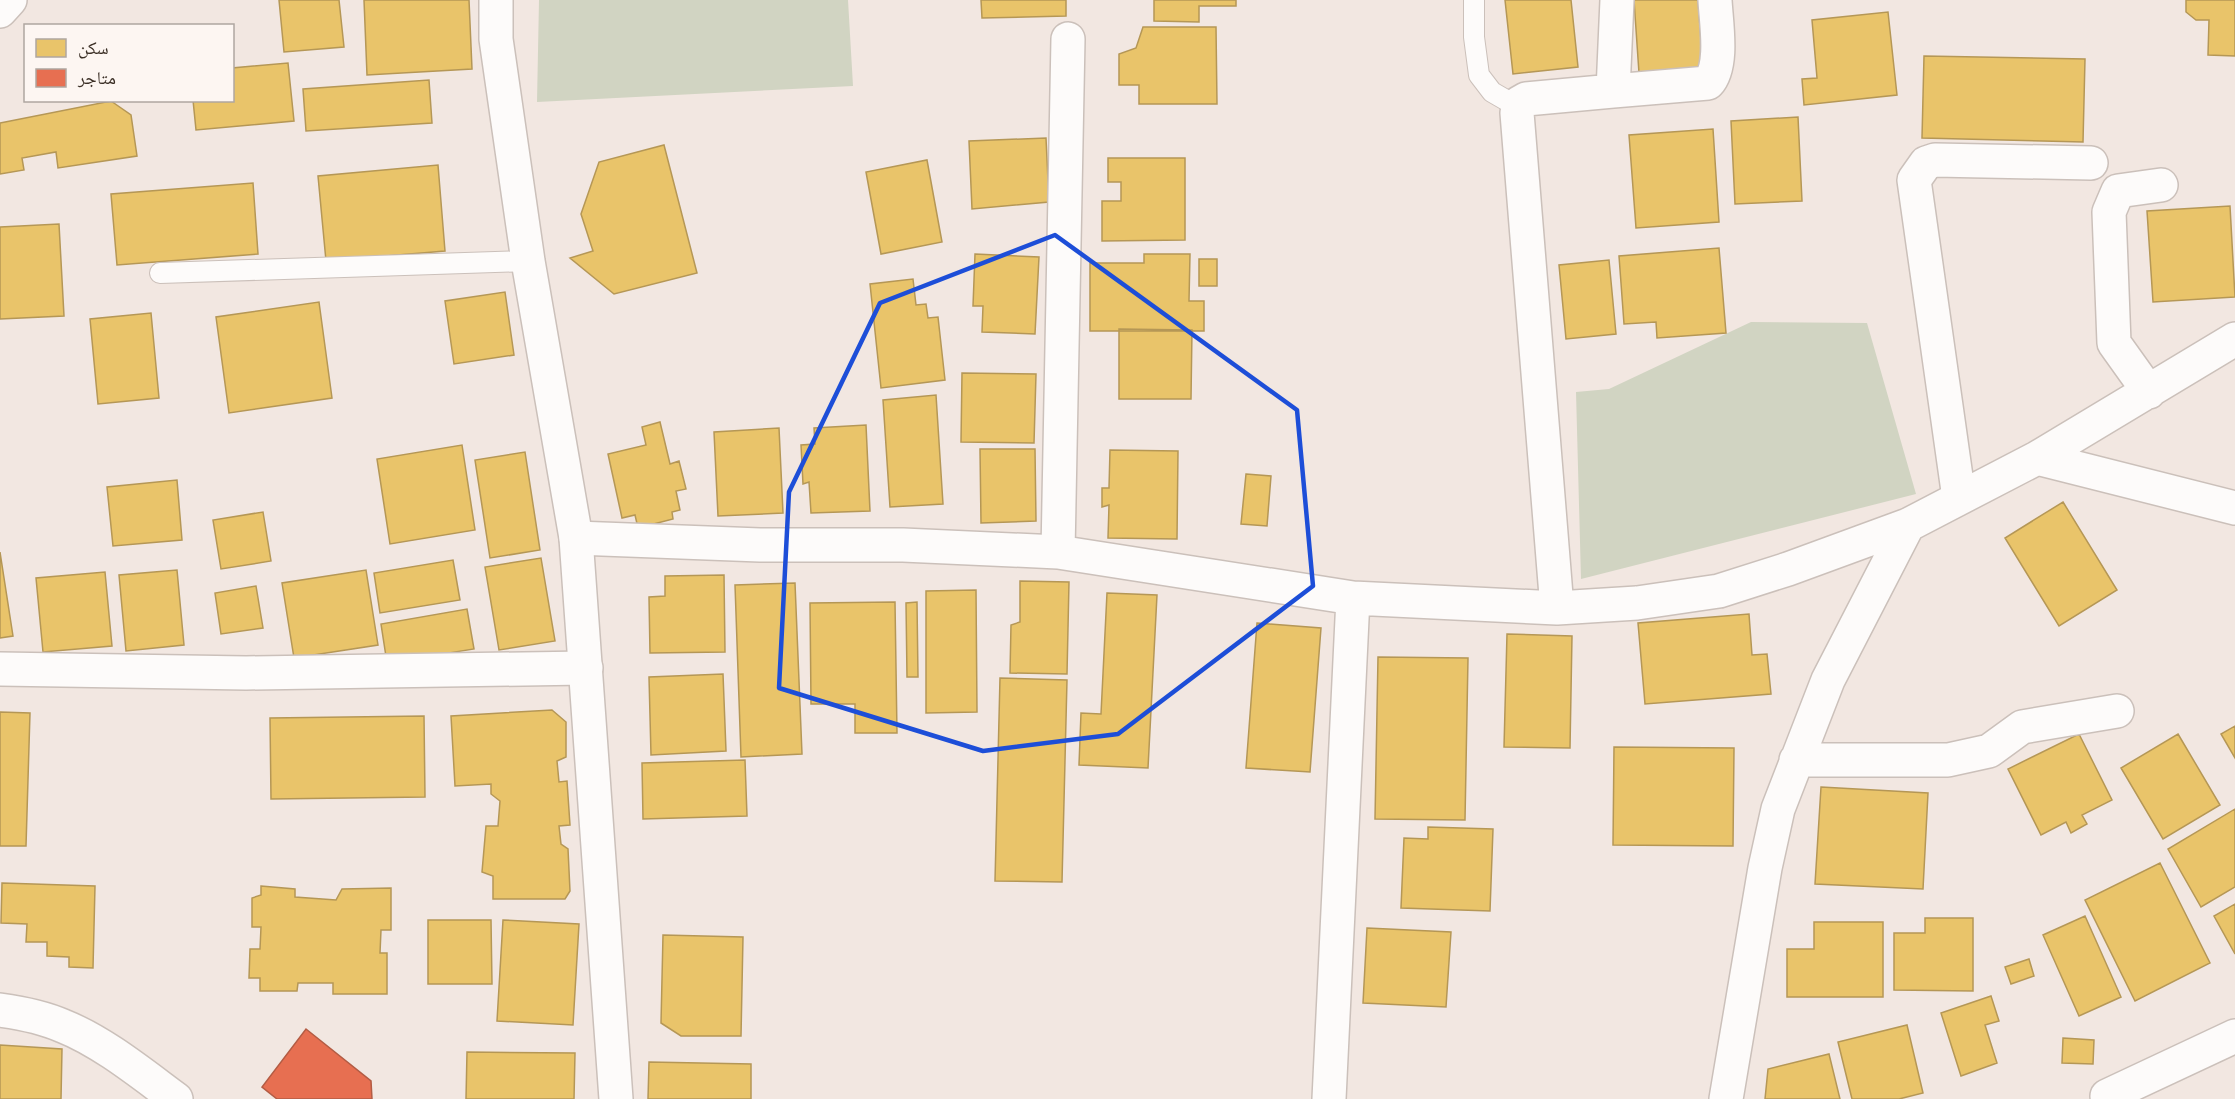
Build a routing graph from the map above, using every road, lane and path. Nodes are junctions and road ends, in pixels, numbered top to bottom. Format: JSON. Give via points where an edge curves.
{"nodes":[{"id":1,"x":10,"y":0,"type":"edge"},
{"id":2,"x":496,"y":0,"type":"edge"},
{"id":3,"x":1474,"y":0,"type":"edge"},
{"id":4,"x":1617,"y":0,"type":"edge"},
{"id":5,"x":1715,"y":0,"type":"edge"},
{"id":6,"x":0,"y":11,"type":"edge"},
{"id":7,"x":1068,"y":39,"type":"dead end"},
{"id":8,"x":1613,"y":91,"type":"junction"},
{"id":9,"x":1518,"y":107,"type":"junction"},
{"id":10,"x":2091,"y":163,"type":"dead end"},
{"id":11,"x":2161,"y":184,"type":"dead end"},
{"id":12,"x":528,"y":261,"type":"junction"},
{"id":13,"x":160,"y":273,"type":"dead end"},
{"id":14,"x":2235,"y":339,"type":"edge"},
{"id":15,"x":2149,"y":392,"type":"junction"},
{"id":16,"x":2037,"y":458,"type":"junction"},
{"id":17,"x":1959,"y":498,"type":"junction"},
{"id":18,"x":2235,"y":508,"type":"edge"},
{"id":19,"x":1908,"y":525,"type":"junction"},
{"id":20,"x":576,"y":538,"type":"junction"},
{"id":21,"x":1058,"y":552,"type":"junction"},
{"id":22,"x":1353,"y":597,"type":"junction"},
{"id":23,"x":1557,"y":608,"type":"junction"},
{"id":24,"x":586,"y":668,"type":"junction"},
{"id":25,"x":0,"y":669,"type":"edge"},
{"id":26,"x":2117,"y":711,"type":"dead end"},
{"id":27,"x":1796,"y":760,"type":"junction"},
{"id":28,"x":0,"y":1010,"type":"edge"},
{"id":29,"x":2235,"y":1036,"type":"edge"},
{"id":30,"x":2107,"y":1096,"type":"dead end"},
{"id":31,"x":176,"y":1099,"type":"edge"},
{"id":32,"x":616,"y":1099,"type":"edge"},
{"id":33,"x":1329,"y":1099,"type":"edge"},
{"id":34,"x":1726,"y":1099,"type":"edge"}],
"edges":[{"from":1,"to":6,"type":"street"},
{"from":2,"to":12,"type":"street","via":[[496,39]]},
{"from":3,"to":9,"type":"lane","via":[[1479,75],[1492,92]]},
{"from":4,"to":8,"type":"street"},
{"from":5,"to":8,"type":"street","via":[[1718,61],[1708,83]]},
{"from":7,"to":21,"type":"street"},
{"from":8,"to":9,"type":"street","via":[[1526,99]]},
{"from":9,"to":23,"type":"street"},
{"from":10,"to":17,"type":"street","via":[[1935,160],[1926,163],[1914,180]]},
{"from":11,"to":15,"type":"street","via":[[2118,191],[2109,212],[2114,343]]},
{"from":12,"to":13,"type":"lane"},
{"from":12,"to":20,"type":"street"},
{"from":14,"to":15,"type":"street"},
{"from":15,"to":16,"type":"street"},
{"from":16,"to":17,"type":"street"},
{"from":16,"to":18,"type":"street"},
{"from":17,"to":19,"type":"street"},
{"from":19,"to":23,"type":"street","via":[[1719,591],[1637,603]]},
{"from":19,"to":27,"type":"street","via":[[1828,680]]},
{"from":20,"to":21,"type":"street"},
{"from":20,"to":24,"type":"street"},
{"from":21,"to":22,"type":"street"},
{"from":22,"to":23,"type":"street"},
{"from":22,"to":33,"type":"street"},
{"from":24,"to":25,"type":"street","via":[[246,673]]},
{"from":24,"to":32,"type":"street"},
{"from":26,"to":27,"type":"street","via":[[2022,727],[1989,751],[1948,760]]},
{"from":27,"to":34,"type":"street","via":[[1765,868]]},
{"from":28,"to":31,"type":"street","via":[[29,1014],[64,1026]]},
{"from":29,"to":30,"type":"street"}]}
